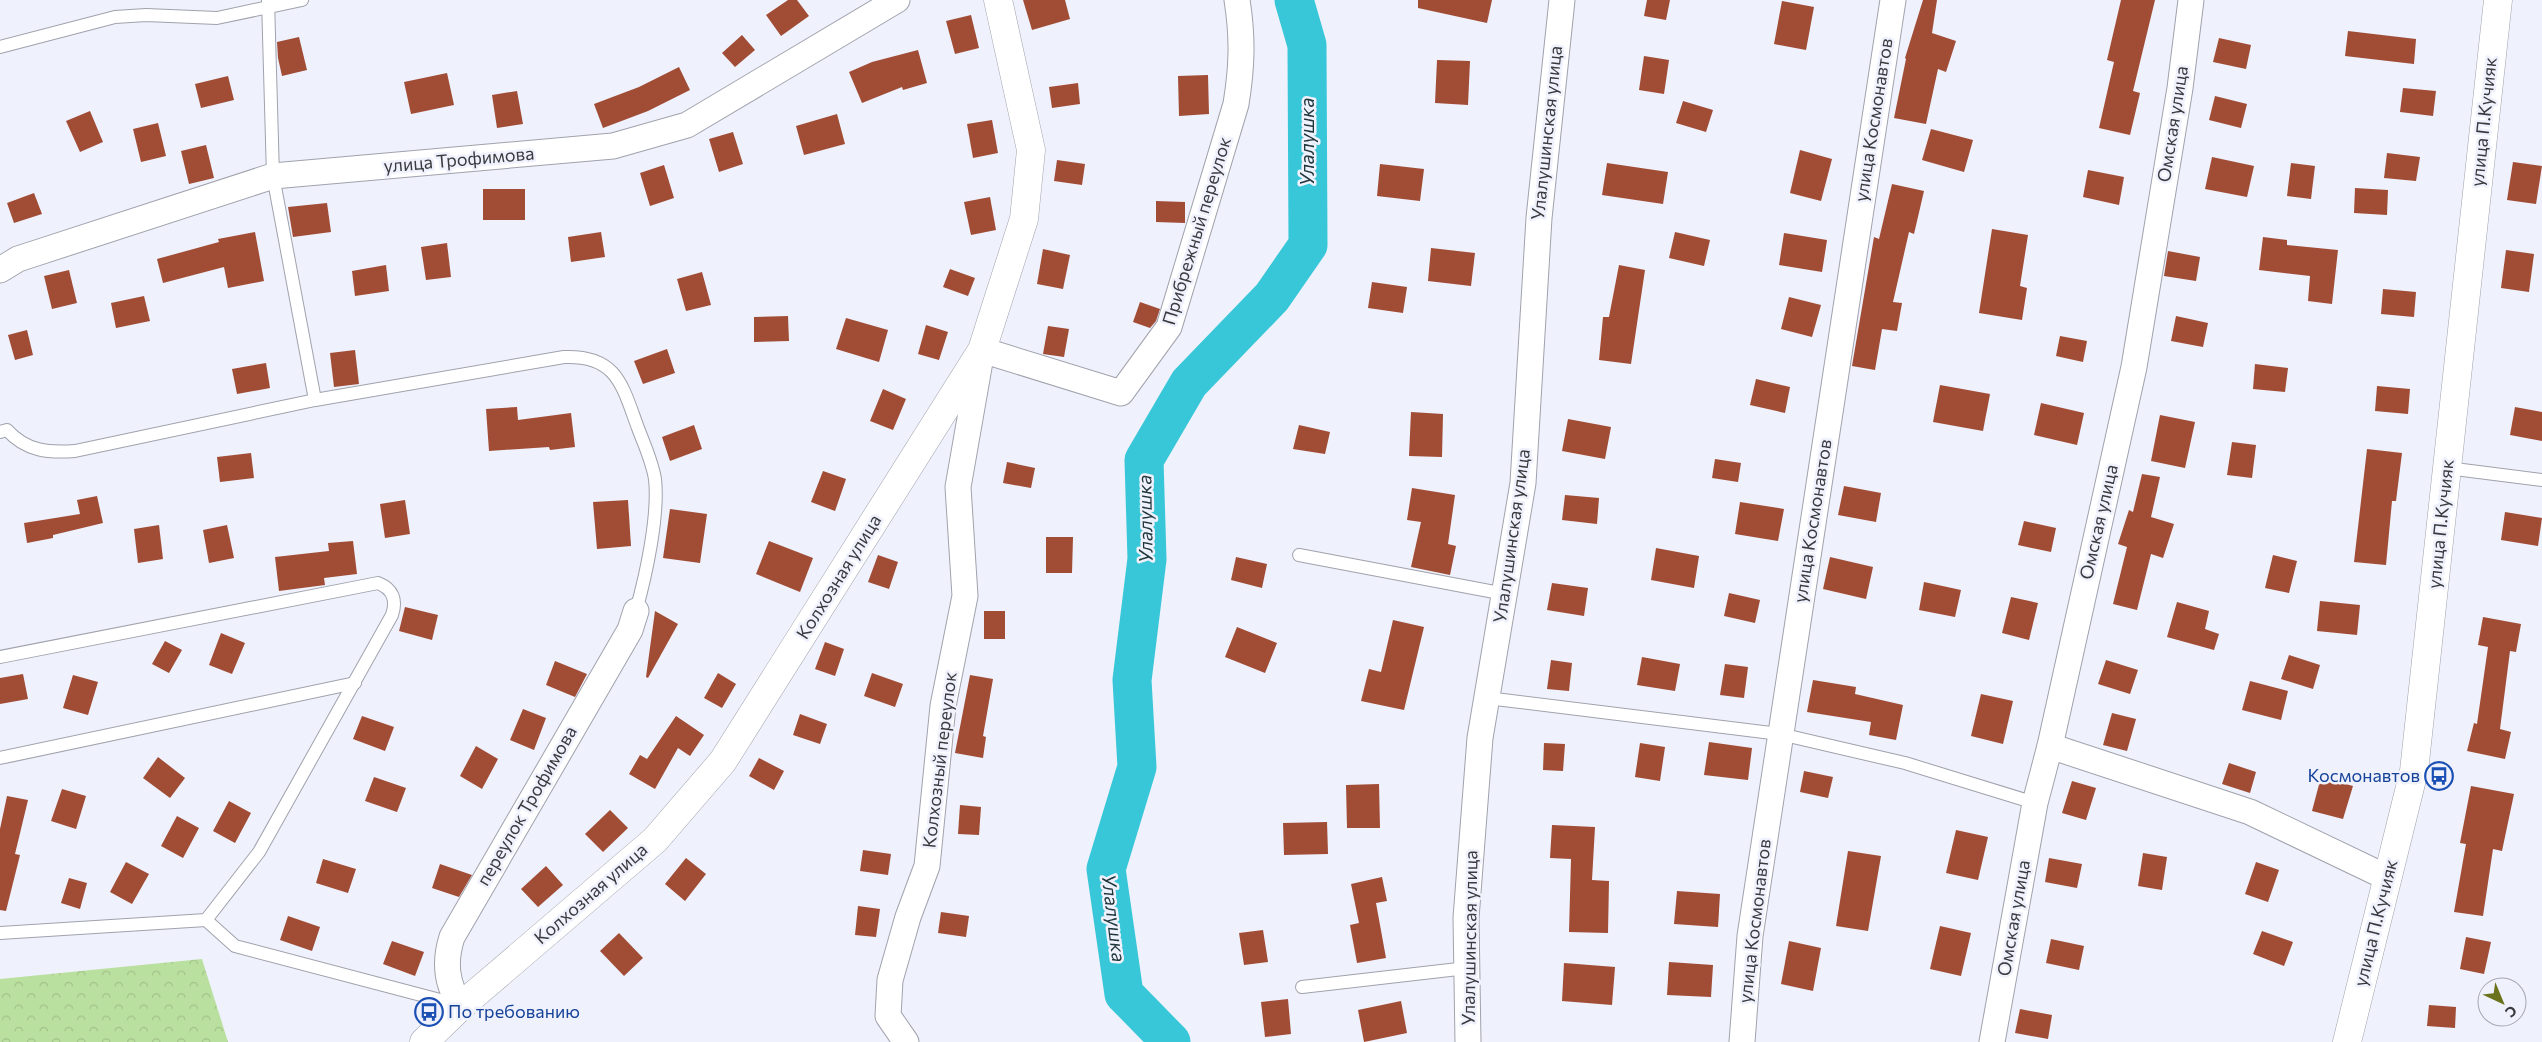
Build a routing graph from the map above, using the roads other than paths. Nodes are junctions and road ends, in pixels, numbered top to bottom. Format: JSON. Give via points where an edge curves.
{"nodes":[{"id":1,"x":302,"y":0,"type":"edge"},
{"id":2,"x":897,"y":0,"type":"edge"},
{"id":3,"x":998,"y":0,"type":"edge"},
{"id":4,"x":1237,"y":0,"type":"edge"},
{"id":5,"x":1562,"y":0,"type":"edge"},
{"id":6,"x":1893,"y":0,"type":"edge"},
{"id":7,"x":2191,"y":0,"type":"edge"},
{"id":8,"x":2498,"y":0,"type":"edge"},
{"id":9,"x":269,"y":3,"type":"edge"},
{"id":10,"x":0,"y":47,"type":"edge"},
{"id":11,"x":273,"y":176,"type":"junction"},
{"id":12,"x":0,"y":270,"type":"edge"},
{"id":13,"x":982,"y":350,"type":"junction"},
{"id":14,"x":315,"y":400,"type":"junction"},
{"id":15,"x":0,"y":432,"type":"edge"},
{"id":16,"x":2447,"y":468,"type":"junction"},
{"id":17,"x":2542,"y":480,"type":"edge"},
{"id":18,"x":1299,"y":555,"type":"dead end"},
{"id":19,"x":1504,"y":594,"type":"junction"},
{"id":20,"x":636,"y":611,"type":"joint"},
{"id":21,"x":0,"y":657,"type":"edge"},
{"id":22,"x":355,"y":683,"type":"junction"},
{"id":23,"x":1487,"y":698,"type":"junction"},
{"id":24,"x":1780,"y":734,"type":"junction"},
{"id":25,"x":2050,"y":746,"type":"junction"},
{"id":26,"x":0,"y":758,"type":"edge"},
{"id":27,"x":2035,"y":803,"type":"junction"},
{"id":28,"x":2388,"y":878,"type":"junction"},
{"id":29,"x":206,"y":920,"type":"junction"},
{"id":30,"x":0,"y":933,"type":"edge"},
{"id":31,"x":1467,"y":968,"type":"junction"},
{"id":32,"x":1302,"y":987,"type":"dead end"},
{"id":33,"x":461,"y":1006,"type":"junction"},
{"id":34,"x":424,"y":1042,"type":"edge"},
{"id":35,"x":906,"y":1042,"type":"edge"},
{"id":36,"x":1468,"y":1042,"type":"edge"},
{"id":37,"x":1742,"y":1042,"type":"edge"},
{"id":38,"x":1992,"y":1042,"type":"edge"},
{"id":39,"x":2347,"y":1042,"type":"edge"}],
"edges":[{"from":1,"to":9,"type":"lane"},
{"from":2,"to":11,"type":"street","name":"улица Трофимова","via":[[687,125],[613,146]]},
{"from":3,"to":13,"type":"street","name":"Колхозная улица","via":[[1031,150],[1024,219]]},
{"from":4,"to":13,"type":"street","name":"Прибрежный переулок","via":[[1242,31],[1242,68],[1236,104],[1169,327],[1121,393]]},
{"from":5,"to":19,"type":"street","name":"Улалушинская улица","via":[[1539,218],[1523,483]]},
{"from":6,"to":24,"type":"street","name":"улица Космонавтов"},
{"from":7,"to":25,"type":"street","name":"Омская улица","via":[[2180,88],[2134,367]]},
{"from":8,"to":16,"type":"street","name":"улица П.Кучияк"},
{"from":9,"to":10,"type":"lane","via":[[218,18],[115,17]]},
{"from":9,"to":11,"type":"lane"},
{"from":11,"to":12,"type":"street","name":"улица Трофимова","via":[[18,259]]},
{"from":11,"to":14,"type":"lane"},
{"from":13,"to":33,"type":"street","name":"Колхозная улица","via":[[723,762],[654,840]]},
{"from":13,"to":35,"type":"street","name":"Колхозный переулок","via":[[958,487],[965,596],[943,706],[927,866],[890,980],[888,1016]]},
{"from":14,"to":15,"type":"lane","via":[[75,451],[43,452],[17,441],[7,430]]},
{"from":14,"to":20,"type":"lane","via":[[564,357],[584,356],[599,362],[613,373],[623,388],[655,479],[653,521]]},
{"from":16,"to":17,"type":"lane"},
{"from":16,"to":28,"type":"street","name":"улица П.Кучияк","via":[[2414,771]]},
{"from":18,"to":19,"type":"lane"},
{"from":19,"to":23,"type":"street","name":"Улалушинская улица"},
{"from":20,"to":33,"type":"street","name":"переулок Трофимова","via":[[630,630],[452,937],[446,955],[448,975],[452,993]]},
{"from":21,"to":22,"type":"lane","via":[[378,583],[387,587],[394,596],[395,606]]},
{"from":22,"to":26,"type":"lane"},
{"from":22,"to":29,"type":"lane","via":[[259,852]]},
{"from":23,"to":24,"type":"lane"},
{"from":23,"to":31,"type":"street","name":"Улалушинская улица","via":[[1480,738],[1467,909]]},
{"from":24,"to":27,"type":"lane","via":[[1905,763]]},
{"from":24,"to":37,"type":"street","name":"улица Космонавтов","via":[[1750,936]]},
{"from":25,"to":27,"type":"street","name":"Омская улица"},
{"from":25,"to":28,"type":"street","via":[[2250,812]]},
{"from":27,"to":38,"type":"street","name":"Омская улица"},
{"from":28,"to":39,"type":"street","name":"улица П.Кучияк"},
{"from":29,"to":30,"type":"lane"},
{"from":29,"to":33,"type":"lane","via":[[235,946]]},
{"from":31,"to":32,"type":"lane"},
{"from":31,"to":36,"type":"street","name":"Улалушинская улица"},
{"from":33,"to":34,"type":"street","name":"Колхозная улица"}]}
